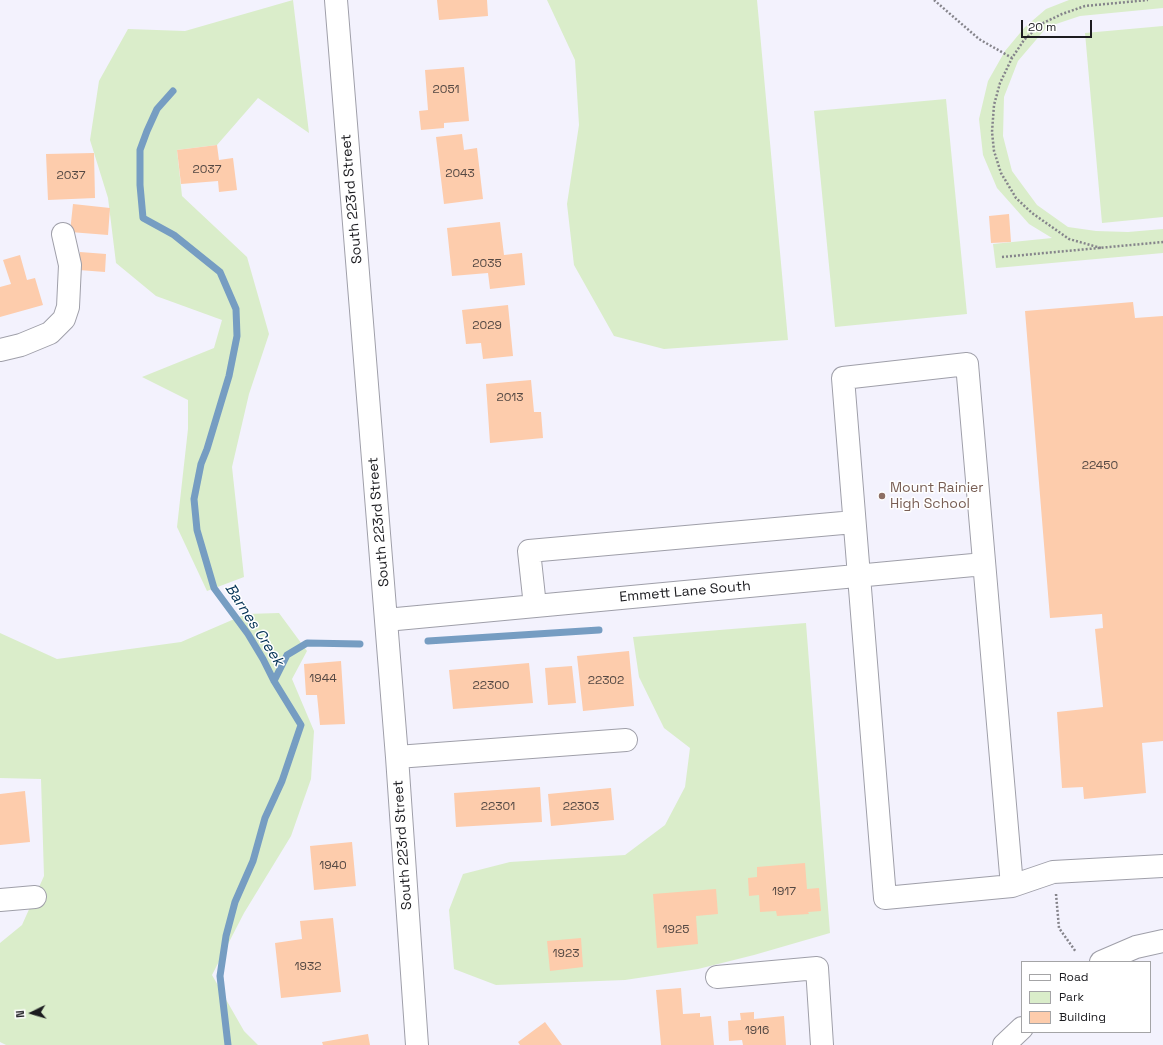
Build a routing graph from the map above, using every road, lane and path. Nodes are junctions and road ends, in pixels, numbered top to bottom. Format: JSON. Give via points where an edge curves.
{"nodes":[{"id":1,"x":336,"y":0,"type":"edge"},
{"id":2,"x":934,"y":0,"type":"edge"},
{"id":3,"x":1142,"y":0,"type":"edge"},
{"id":4,"x":1148,"y":0,"type":"edge"},
{"id":5,"x":1012,"y":58,"type":"junction"},
{"id":6,"x":63,"y":234,"type":"dead end"},
{"id":7,"x":1163,"y":242,"type":"edge"},
{"id":8,"x":1101,"y":248,"type":"junction"},
{"id":9,"x":1002,"y":257,"type":"dead end"},
{"id":10,"x":0,"y":350,"type":"edge"},
{"id":11,"x":854,"y":522,"type":"junction"},
{"id":12,"x":984,"y":564,"type":"junction"},
{"id":13,"x":859,"y":575,"type":"junction"},
{"id":14,"x":535,"y":606,"type":"junction"},
{"id":15,"x":386,"y":620,"type":"junction"},
{"id":16,"x":626,"y":740,"type":"dead end"},
{"id":17,"x":397,"y":757,"type":"junction"},
{"id":18,"x":1163,"y":866,"type":"edge"},
{"id":19,"x":1012,"y":886,"type":"junction"},
{"id":20,"x":1056,"y":894,"type":"dead end"},
{"id":21,"x":35,"y":897,"type":"dead end"},
{"id":22,"x":0,"y":900,"type":"edge"},
{"id":23,"x":1163,"y":940,"type":"edge"},
{"id":24,"x":1076,"y":952,"type":"dead end"},
{"id":25,"x":1103,"y":961,"type":"edge"},
{"id":26,"x":717,"y":977,"type":"dead end"},
{"id":27,"x":1021,"y":1029,"type":"edge"},
{"id":28,"x":417,"y":1045,"type":"edge"},
{"id":29,"x":822,"y":1045,"type":"edge"},
{"id":30,"x":1004,"y":1045,"type":"edge"}],
"edges":[{"from":1,"to":15,"type":"street","name":"South 223rd Street"},
{"from":2,"to":5,"type":"path","via":[[979,39]]},
{"from":3,"to":4,"type":"path"},
{"from":3,"to":5,"type":"path","via":[[1085,6],[1062,14],[1041,24],[1024,40]]},
{"from":5,"to":8,"type":"path","via":[[1000,83],[994,105],[992,132],[994,151],[1001,173],[1016,198],[1042,220],[1069,239]]},
{"from":6,"to":10,"type":"street","via":[[70,265],[68,307],[64,319],[50,333]]},
{"from":7,"to":8,"type":"path"},
{"from":8,"to":9,"type":"path"},
{"from":11,"to":12,"type":"street","via":[[843,378],[967,364]]},
{"from":11,"to":13,"type":"street"},
{"from":11,"to":14,"type":"street","via":[[529,551]]},
{"from":12,"to":13,"type":"street","name":"Emmett Lane South"},
{"from":12,"to":19,"type":"street"},
{"from":13,"to":14,"type":"street","name":"Emmett Lane South"},
{"from":13,"to":19,"type":"street","via":[[885,898]]},
{"from":14,"to":15,"type":"street","name":"Emmett Lane South"},
{"from":15,"to":17,"type":"street","name":"South 223rd Street"},
{"from":16,"to":17,"type":"street"},
{"from":17,"to":28,"type":"street","name":"South 223rd Street"},
{"from":18,"to":19,"type":"street","via":[[1053,872]]},
{"from":20,"to":24,"type":"path","via":[[1059,928]]},
{"from":21,"to":22,"type":"street"},
{"from":23,"to":25,"type":"street","via":[[1136,947]]},
{"from":26,"to":29,"type":"street","via":[[817,968]]},
{"from":27,"to":30,"type":"street"}]}
